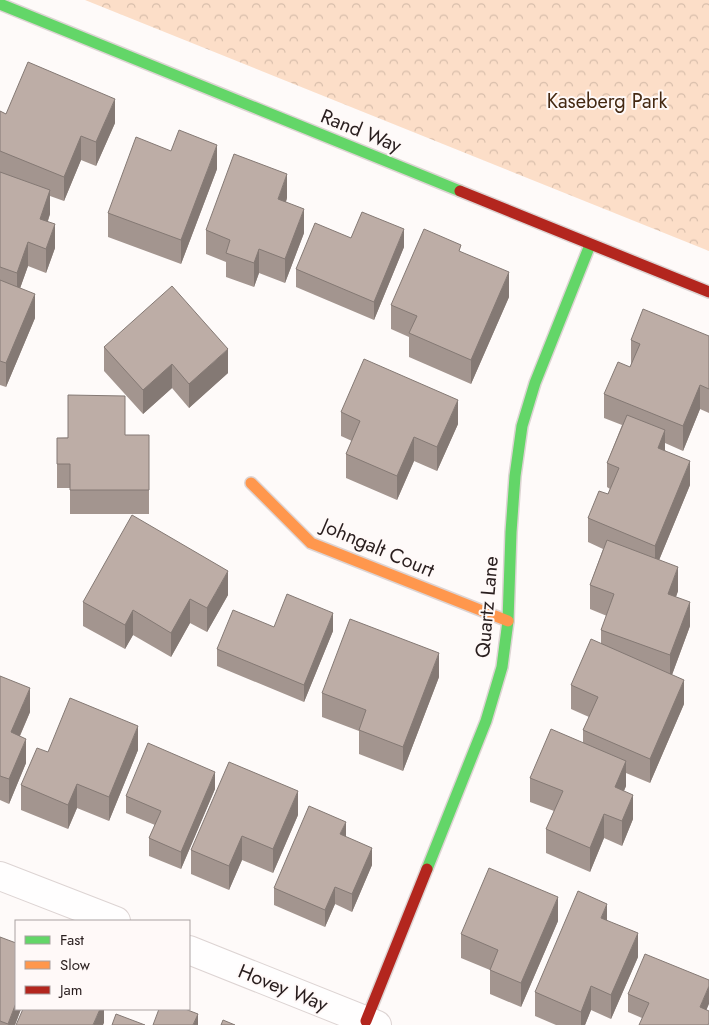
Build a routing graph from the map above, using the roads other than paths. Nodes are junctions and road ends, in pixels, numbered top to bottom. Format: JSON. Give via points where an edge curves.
{"nodes":[{"id":1,"x":0,"y":4,"type":"edge"},
{"id":2,"x":590,"y":245,"type":"junction"},
{"id":3,"x":709,"y":292,"type":"edge"},
{"id":4,"x":251,"y":483,"type":"dead end"},
{"id":5,"x":508,"y":621,"type":"junction"},
{"id":6,"x":0,"y":876,"type":"edge"},
{"id":7,"x":113,"y":920,"type":"edge"},
{"id":8,"x":190,"y":950,"type":"edge"},
{"id":9,"x":371,"y":1023,"type":"edge"}],
"edges":[{"from":1,"to":2,"type":"street","name":"Rand Way"},
{"from":2,"to":3,"type":"street","name":"Rand Way"},
{"from":2,"to":5,"type":"street","name":"Quartz Lane","via":[[535,384],[522,426],[514,494]]},
{"from":4,"to":5,"type":"street","name":"Johngalt Court","via":[[311,543]]},
{"from":5,"to":9,"type":"street","name":"Quartz Lane","via":[[502,667],[486,721]]},
{"from":6,"to":7,"type":"street"},
{"from":8,"to":9,"type":"street","name":"Hovey Way"}]}
